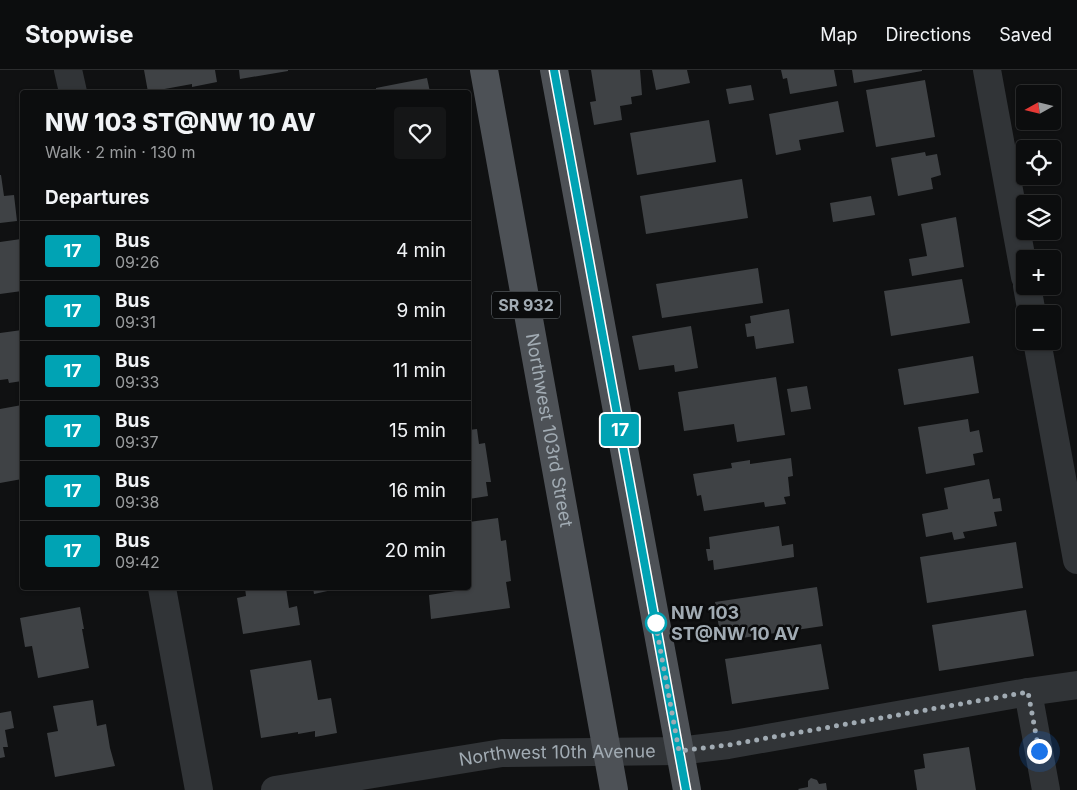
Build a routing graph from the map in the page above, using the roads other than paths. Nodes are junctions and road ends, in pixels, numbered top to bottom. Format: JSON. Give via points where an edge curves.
{"nodes":[{"id":1,"x":68,"y":70,"type":"edge"},
{"id":2,"x":484,"y":70,"type":"edge"},
{"id":3,"x":554,"y":70,"type":"edge"},
{"id":4,"x":987,"y":70,"type":"edge"},
{"id":5,"x":72,"y":90,"type":"edge"},
{"id":6,"x":1020,"y":250,"type":"edge"},
{"id":7,"x":1039,"y":350,"type":"edge"},
{"id":8,"x":1077,"y":560,"type":"edge"},
{"id":9,"x":162,"y":590,"type":"edge"},
{"id":10,"x":1077,"y":685,"type":"edge"},
{"id":11,"x":1028,"y":692,"type":"junction"},
{"id":12,"x":679,"y":751,"type":"junction"},
{"id":13,"x":606,"y":753,"type":"junction"},
{"id":14,"x":199,"y":790,"type":"edge"},
{"id":15,"x":275,"y":790,"type":"edge"},
{"id":16,"x":614,"y":790,"type":"edge"},
{"id":17,"x":686,"y":790,"type":"edge"},
{"id":18,"x":1046,"y":790,"type":"edge"}],
"edges":[{"from":1,"to":5,"type":"street"},
{"from":2,"to":13,"type":"main road","name":"Northwest 103rd Street","number":"SR 932"},
{"from":3,"to":12,"type":"main road"},
{"from":4,"to":6,"type":"street"},
{"from":7,"to":8,"type":"street"},
{"from":9,"to":14,"type":"street"},
{"from":10,"to":11,"type":"street","name":"Northwest 10th Avenue"},
{"from":11,"to":12,"type":"street","name":"Northwest 10th Avenue"},
{"from":11,"to":18,"type":"street"},
{"from":12,"to":13,"type":"street","name":"Northwest 10th Avenue"},
{"from":12,"to":17,"type":"main road"},
{"from":13,"to":15,"type":"street","name":"Northwest 10th Avenue","via":[[502,753]]},
{"from":13,"to":16,"type":"main road","name":"Northwest 103rd Street","number":"SR 932"}]}
